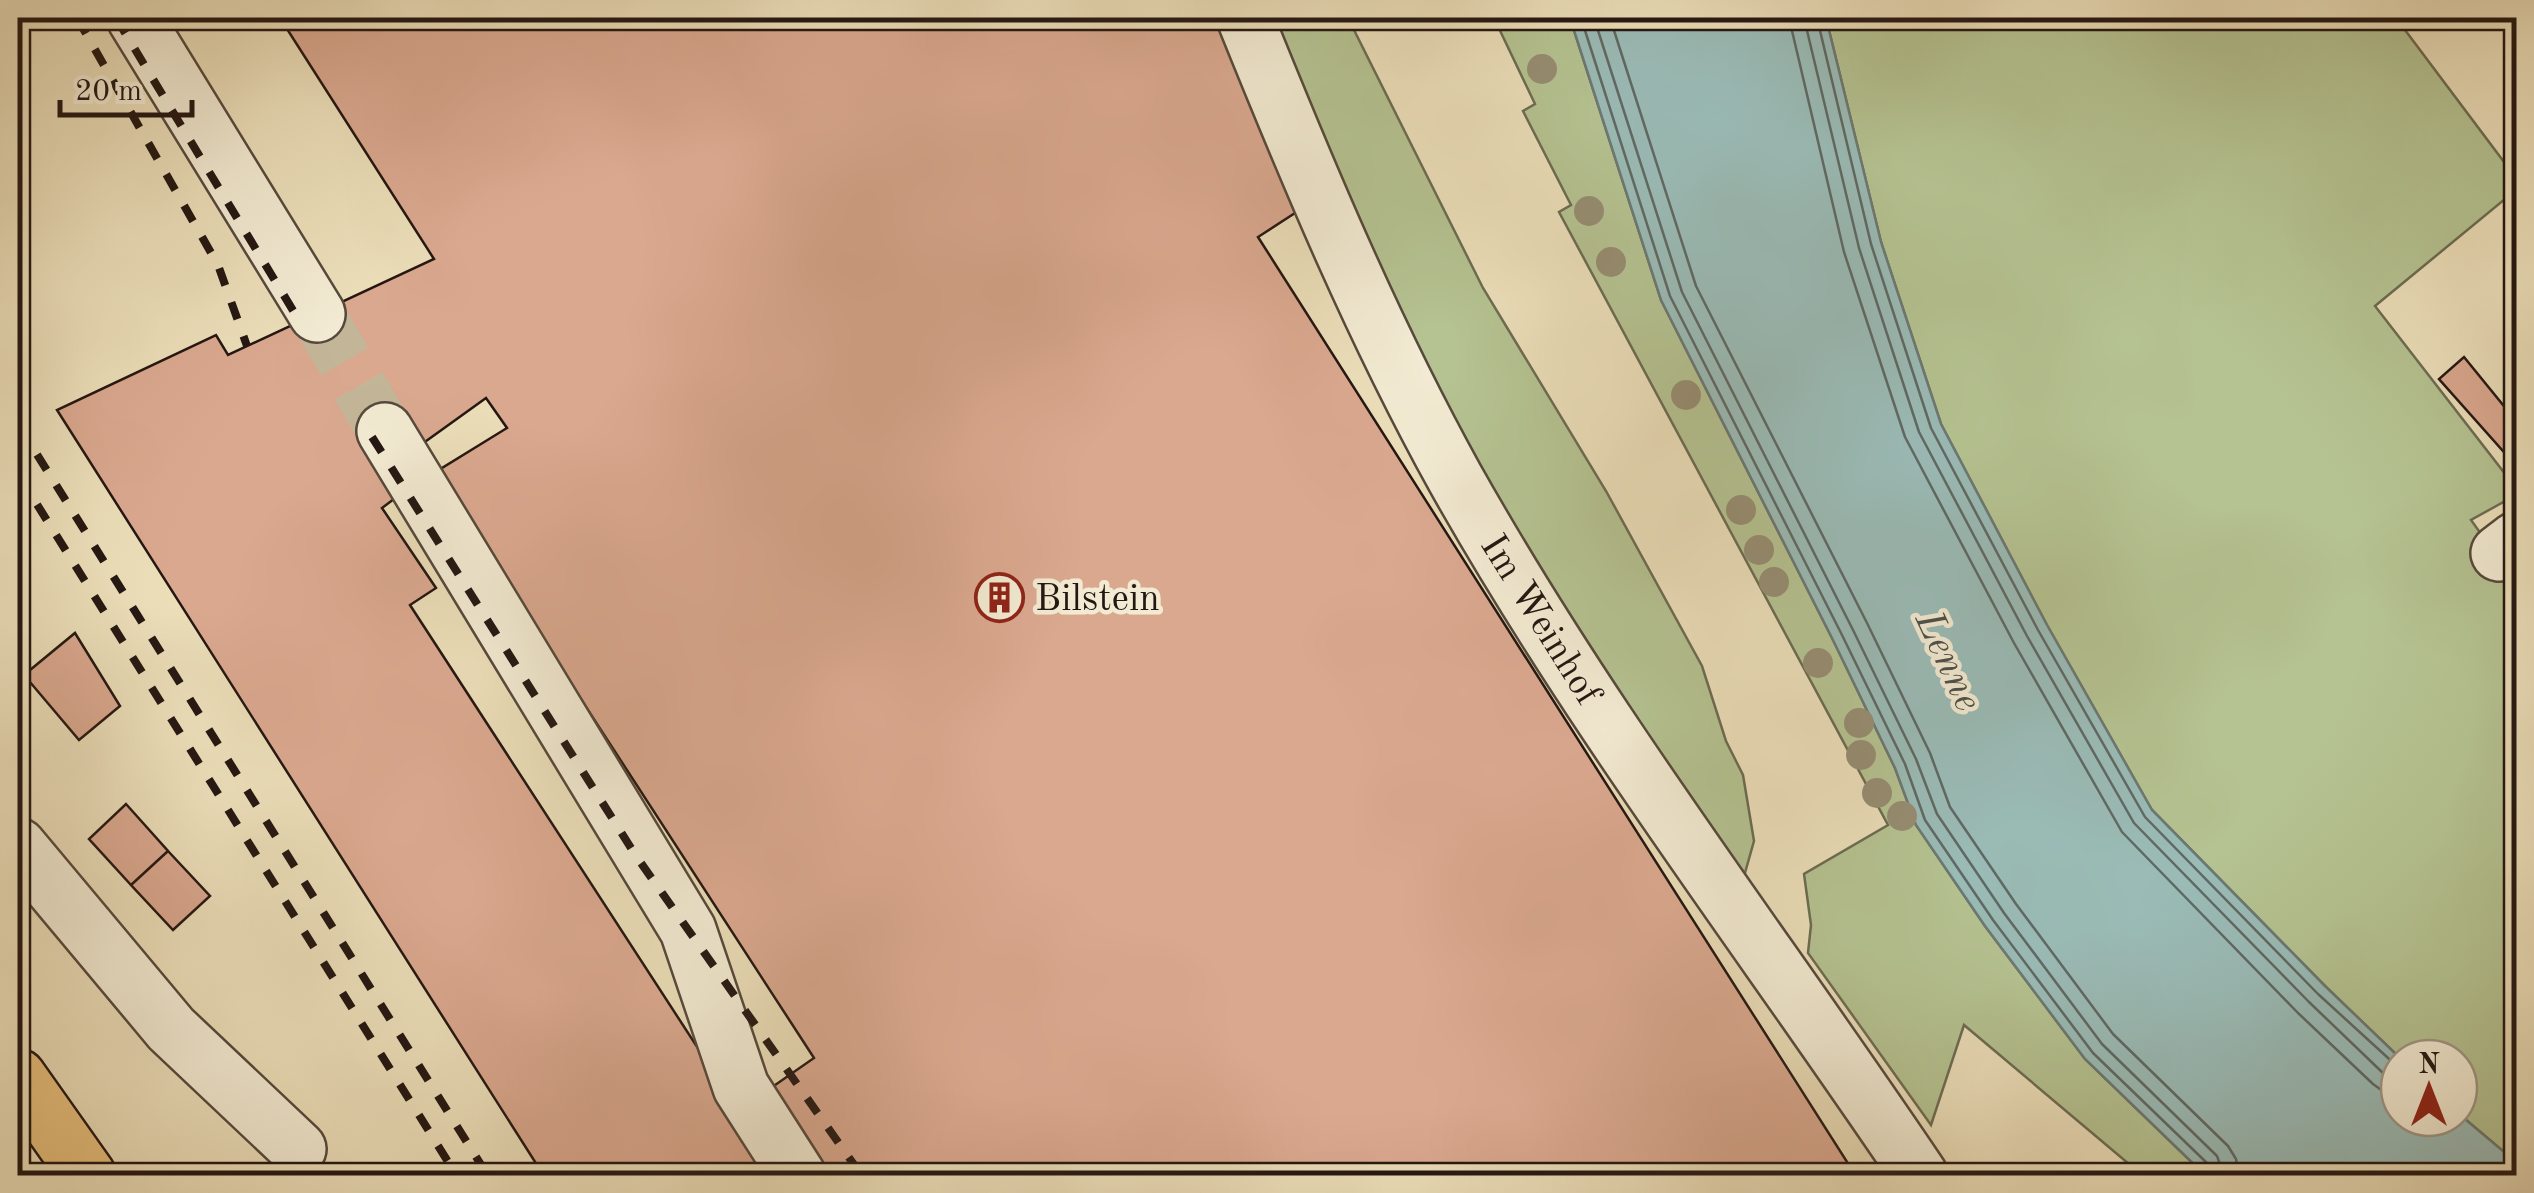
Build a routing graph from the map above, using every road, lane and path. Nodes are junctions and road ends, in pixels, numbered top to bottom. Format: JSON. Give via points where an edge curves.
{"nodes":[{"id":1,"x":135,"y":18,"type":"edge"},
{"id":2,"x":1245,"y":18,"type":"edge"},
{"id":3,"x":317,"y":314,"type":"tunnel mouth"},
{"id":4,"x":385,"y":431,"type":"tunnel mouth"},
{"id":5,"x":18,"y":846,"type":"edge"},
{"id":6,"x":18,"y":1077,"type":"edge"},
{"id":7,"x":298,"y":1149,"type":"dead end"},
{"id":8,"x":88,"y":1176,"type":"edge"},
{"id":9,"x":798,"y":1176,"type":"edge"},
{"id":10,"x":1920,"y":1176,"type":"edge"}],
"edges":[{"from":1,"to":3,"type":"street"},
{"from":2,"to":10,"type":"street","name":"Im Weinhof","via":[[1365,304],[1455,477],[1553,642]]},
{"from":4,"to":9,"type":"street","via":[[688,930],[742,1087]]},
{"from":5,"to":7,"type":"street","via":[[171,1029]]},
{"from":6,"to":8,"type":"main road"}]}
